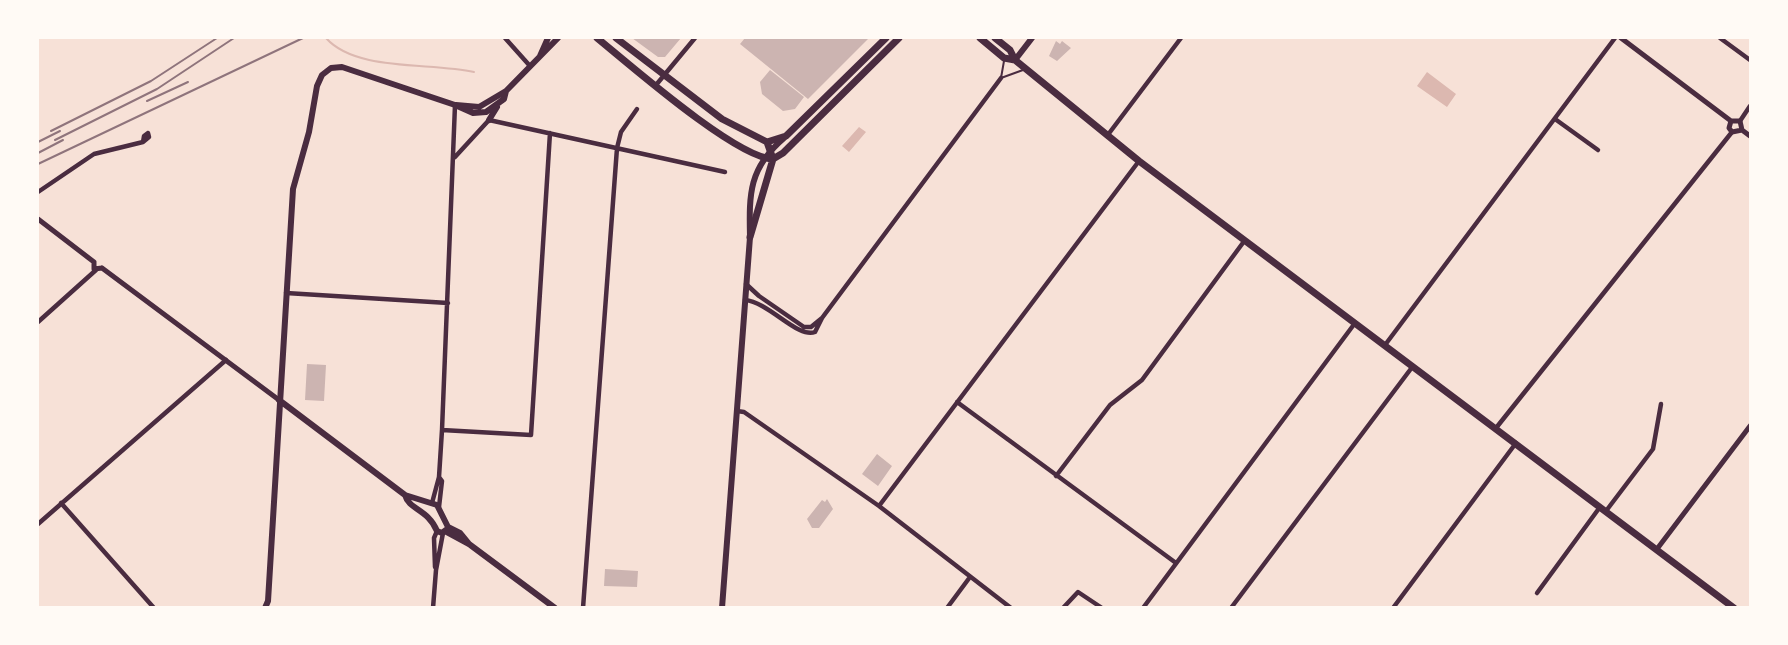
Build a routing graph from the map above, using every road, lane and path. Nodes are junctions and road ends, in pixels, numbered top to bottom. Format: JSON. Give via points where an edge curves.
{"nodes":[{"id":1,"x":505,"y":38,"type":"edge"},
{"id":2,"x":548,"y":38,"type":"edge"},
{"id":3,"x":558,"y":38,"type":"edge"},
{"id":4,"x":597,"y":38,"type":"edge"},
{"id":5,"x":616,"y":38,"type":"edge"},
{"id":6,"x":695,"y":38,"type":"edge"},
{"id":7,"x":886,"y":38,"type":"edge"},
{"id":8,"x":899,"y":38,"type":"edge"},
{"id":9,"x":980,"y":38,"type":"edge"},
{"id":10,"x":995,"y":38,"type":"edge"},
{"id":11,"x":1032,"y":38,"type":"edge"},
{"id":12,"x":1180,"y":38,"type":"edge"},
{"id":13,"x":1615,"y":38,"type":"edge"},
{"id":14,"x":1621,"y":38,"type":"edge"},
{"id":15,"x":1720,"y":38,"type":"edge"},
{"id":16,"x":540,"y":57,"type":"junction"},
{"id":17,"x":1004,"y":58,"type":"junction"},
{"id":18,"x":1014,"y":60,"type":"junction"},
{"id":19,"x":1750,"y":60,"type":"edge"},
{"id":20,"x":530,"y":66,"type":"junction"},
{"id":21,"x":1026,"y":69,"type":"junction"},
{"id":22,"x":664,"y":75,"type":"junction"},
{"id":23,"x":1001,"y":78,"type":"junction"},
{"id":24,"x":656,"y":86,"type":"junction"},
{"id":25,"x":506,"y":92,"type":"junction"},
{"id":26,"x":498,"y":104,"type":"junction"},
{"id":27,"x":455,"y":105,"type":"junction"},
{"id":28,"x":1750,"y":106,"type":"edge"},
{"id":29,"x":637,"y":109,"type":"dead end"},
{"id":30,"x":1555,"y":118,"type":"junction"},
{"id":31,"x":489,"y":120,"type":"junction"},
{"id":32,"x":1740,"y":121,"type":"junction"},
{"id":33,"x":1731,"y":122,"type":"junction"},
{"id":34,"x":1742,"y":130,"type":"junction"},
{"id":35,"x":1732,"y":132,"type":"junction"},
{"id":36,"x":550,"y":133,"type":"junction"},
{"id":37,"x":1107,"y":136,"type":"junction"},
{"id":38,"x":1750,"y":136,"type":"edge"},
{"id":39,"x":143,"y":142,"type":"dead end"},
{"id":40,"x":769,"y":146,"type":"junction"},
{"id":41,"x":617,"y":148,"type":"junction"},
{"id":42,"x":1598,"y":150,"type":"dead end"},
{"id":43,"x":783,"y":153,"type":"junction"},
{"id":44,"x":455,"y":156,"type":"junction"},
{"id":45,"x":764,"y":157,"type":"junction"},
{"id":46,"x":773,"y":159,"type":"junction"},
{"id":47,"x":1138,"y":161,"type":"junction"},
{"id":48,"x":725,"y":172,"type":"dead end"},
{"id":49,"x":770,"y":172,"type":"junction"},
{"id":50,"x":38,"y":192,"type":"edge"},
{"id":51,"x":38,"y":219,"type":"edge"},
{"id":52,"x":750,"y":237,"type":"junction"},
{"id":53,"x":1245,"y":240,"type":"junction"},
{"id":54,"x":99,"y":269,"type":"junction"},
{"id":55,"x":746,"y":283,"type":"junction"},
{"id":56,"x":286,"y":294,"type":"junction"},
{"id":57,"x":759,"y":296,"type":"junction"},
{"id":58,"x":745,"y":297,"type":"junction"},
{"id":59,"x":448,"y":303,"type":"junction"},
{"id":60,"x":822,"y":318,"type":"junction"},
{"id":61,"x":38,"y":322,"type":"edge"},
{"id":62,"x":1355,"y":323,"type":"junction"},
{"id":63,"x":1385,"y":345,"type":"junction"},
{"id":64,"x":226,"y":360,"type":"junction"},
{"id":65,"x":1413,"y":366,"type":"junction"},
{"id":66,"x":279,"y":400,"type":"junction"},
{"id":67,"x":957,"y":402,"type":"junction"},
{"id":68,"x":1661,"y":404,"type":"dead end"},
{"id":69,"x":737,"y":411,"type":"junction"},
{"id":70,"x":1750,"y":426,"type":"edge"},
{"id":71,"x":1496,"y":428,"type":"junction"},
{"id":72,"x":442,"y":430,"type":"junction"},
{"id":73,"x":1516,"y":443,"type":"junction"},
{"id":74,"x":1056,"y":476,"type":"junction"},
{"id":75,"x":439,"y":477,"type":"junction"},
{"id":76,"x":405,"y":495,"type":"junction"},
{"id":77,"x":61,"y":503,"type":"junction"},
{"id":78,"x":430,"y":504,"type":"junction"},
{"id":79,"x":879,"y":506,"type":"junction"},
{"id":80,"x":439,"y":507,"type":"junction"},
{"id":81,"x":1603,"y":509,"type":"junction"},
{"id":82,"x":426,"y":513,"type":"junction"},
{"id":83,"x":38,"y":524,"type":"edge"},
{"id":84,"x":443,"y":530,"type":"junction"},
{"id":85,"x":1657,"y":549,"type":"junction"},
{"id":86,"x":1176,"y":563,"type":"junction"},
{"id":87,"x":970,"y":577,"type":"junction"},
{"id":88,"x":1537,"y":592,"type":"dead end"},
{"id":89,"x":267,"y":604,"type":"edge"},
{"id":90,"x":154,"y":608,"type":"edge"},
{"id":91,"x":433,"y":608,"type":"edge"},
{"id":92,"x":555,"y":608,"type":"edge"},
{"id":93,"x":583,"y":608,"type":"edge"},
{"id":94,"x":722,"y":608,"type":"edge"},
{"id":95,"x":947,"y":608,"type":"edge"},
{"id":96,"x":1011,"y":608,"type":"edge"},
{"id":97,"x":1063,"y":608,"type":"edge"},
{"id":98,"x":1102,"y":608,"type":"edge"},
{"id":99,"x":1143,"y":608,"type":"edge"},
{"id":100,"x":1231,"y":608,"type":"edge"},
{"id":101,"x":1394,"y":608,"type":"edge"},
{"id":102,"x":1734,"y":608,"type":"edge"}],
"edges":[{"from":1,"to":20,"type":"street"},
{"from":2,"to":16,"type":"main road"},
{"from":3,"to":16,"type":"main road"},
{"from":4,"to":24,"type":"main road"},
{"from":5,"to":22,"type":"main road"},
{"from":6,"to":22,"type":"street"},
{"from":7,"to":40,"type":"main road","via":[[786,136]]},
{"from":8,"to":43,"type":"main road"},
{"from":9,"to":17,"type":"main road"},
{"from":10,"to":18,"type":"main road","via":[[1010,50]]},
{"from":11,"to":18,"type":"main road"},
{"from":12,"to":37,"type":"street"},
{"from":13,"to":30,"type":"street"},
{"from":14,"to":33,"type":"street"},
{"from":15,"to":19,"type":"street"},
{"from":16,"to":20,"type":"main road"},
{"from":17,"to":18,"type":"main road"},
{"from":17,"to":23,"type":"lane"},
{"from":18,"to":21,"type":"main road"},
{"from":20,"to":25,"type":"main road"},
{"from":21,"to":23,"type":"lane"},
{"from":21,"to":37,"type":"main road"},
{"from":22,"to":24,"type":"street"},
{"from":22,"to":40,"type":"main road","via":[[731,125]]},
{"from":23,"to":60,"type":"street"},
{"from":24,"to":45,"type":"main road","via":[[700,120]]},
{"from":25,"to":26,"type":"main road"},
{"from":25,"to":27,"type":"main road","via":[[479,107]]},
{"from":26,"to":27,"type":"main road","via":[[480,113]]},
{"from":26,"to":31,"type":"main road"},
{"from":27,"to":44,"type":"street"},
{"from":27,"to":56,"type":"main road","via":[[349,68],[331,68],[322,75],[293,189]]},
{"from":28,"to":32,"type":"street"},
{"from":29,"to":41,"type":"street","via":[[621,132]]},
{"from":30,"to":42,"type":"street"},
{"from":30,"to":63,"type":"street"},
{"from":31,"to":36,"type":"street"},
{"from":31,"to":44,"type":"street"},
{"from":32,"to":33,"type":"street"},
{"from":32,"to":34,"type":"street"},
{"from":33,"to":35,"type":"street"},
{"from":34,"to":35,"type":"street"},
{"from":34,"to":38,"type":"street"},
{"from":35,"to":71,"type":"street"},
{"from":36,"to":41,"type":"street"},
{"from":36,"to":72,"type":"street","via":[[531,435]]},
{"from":37,"to":47,"type":"main road"},
{"from":39,"to":50,"type":"street","via":[[94,154]]},
{"from":40,"to":45,"type":"main road"},
{"from":40,"to":46,"type":"main road"},
{"from":41,"to":48,"type":"street"},
{"from":41,"to":93,"type":"street"},
{"from":43,"to":46,"type":"main road"},
{"from":43,"to":49,"type":"main road"},
{"from":44,"to":59,"type":"street"},
{"from":45,"to":46,"type":"main road"},
{"from":45,"to":52,"type":"main road","via":[[752,180]]},
{"from":46,"to":49,"type":"main road"},
{"from":47,"to":53,"type":"main road"},
{"from":47,"to":67,"type":"street"},
{"from":49,"to":52,"type":"main road"},
{"from":51,"to":54,"type":"street","via":[[94,262],[102,262]]},
{"from":52,"to":55,"type":"main road"},
{"from":53,"to":62,"type":"main road"},
{"from":53,"to":74,"type":"street","via":[[1142,380],[1110,405]]},
{"from":54,"to":61,"type":"street"},
{"from":54,"to":64,"type":"street"},
{"from":55,"to":57,"type":"street"},
{"from":55,"to":58,"type":"main road"},
{"from":56,"to":59,"type":"street"},
{"from":56,"to":66,"type":"main road"},
{"from":57,"to":58,"type":"street"},
{"from":57,"to":60,"type":"street","via":[[804,327],[811,327]]},
{"from":58,"to":60,"type":"street","via":[[806,334],[815,332]]},
{"from":58,"to":69,"type":"main road"},
{"from":59,"to":72,"type":"street"},
{"from":62,"to":63,"type":"main road"},
{"from":62,"to":86,"type":"street"},
{"from":63,"to":65,"type":"main road"},
{"from":64,"to":66,"type":"street"},
{"from":64,"to":77,"type":"street"},
{"from":65,"to":71,"type":"main road"},
{"from":65,"to":100,"type":"street"},
{"from":66,"to":76,"type":"main road"},
{"from":66,"to":89,"type":"main road"},
{"from":67,"to":74,"type":"street"},
{"from":67,"to":79,"type":"street"},
{"from":68,"to":81,"type":"street","via":[[1653,449]]},
{"from":69,"to":79,"type":"street","via":[[744,412]]},
{"from":69,"to":94,"type":"main road"},
{"from":70,"to":85,"type":"street"},
{"from":71,"to":73,"type":"main road"},
{"from":72,"to":75,"type":"street"},
{"from":73,"to":81,"type":"main road"},
{"from":73,"to":101,"type":"street"},
{"from":74,"to":86,"type":"street"},
{"from":75,"to":78,"type":"street"},
{"from":75,"to":80,"type":"street"},
{"from":76,"to":78,"type":"main road"},
{"from":76,"to":82,"type":"main road","via":[[406,501]]},
{"from":77,"to":83,"type":"street"},
{"from":77,"to":90,"type":"street"},
{"from":78,"to":80,"type":"main road"},
{"from":78,"to":82,"type":"main road"},
{"from":79,"to":87,"type":"street"},
{"from":80,"to":84,"type":"main road"},
{"from":81,"to":85,"type":"main road"},
{"from":81,"to":88,"type":"street"},
{"from":82,"to":84,"type":"main road"},
{"from":84,"to":91,"type":"street","via":[[434,538]]},
{"from":84,"to":92,"type":"main road","via":[[460,533],[469,544]]},
{"from":85,"to":102,"type":"main road"},
{"from":86,"to":99,"type":"street"},
{"from":87,"to":95,"type":"street"},
{"from":87,"to":96,"type":"street"},
{"from":97,"to":98,"type":"street","via":[[1074,594],[1083,594]]}]}
